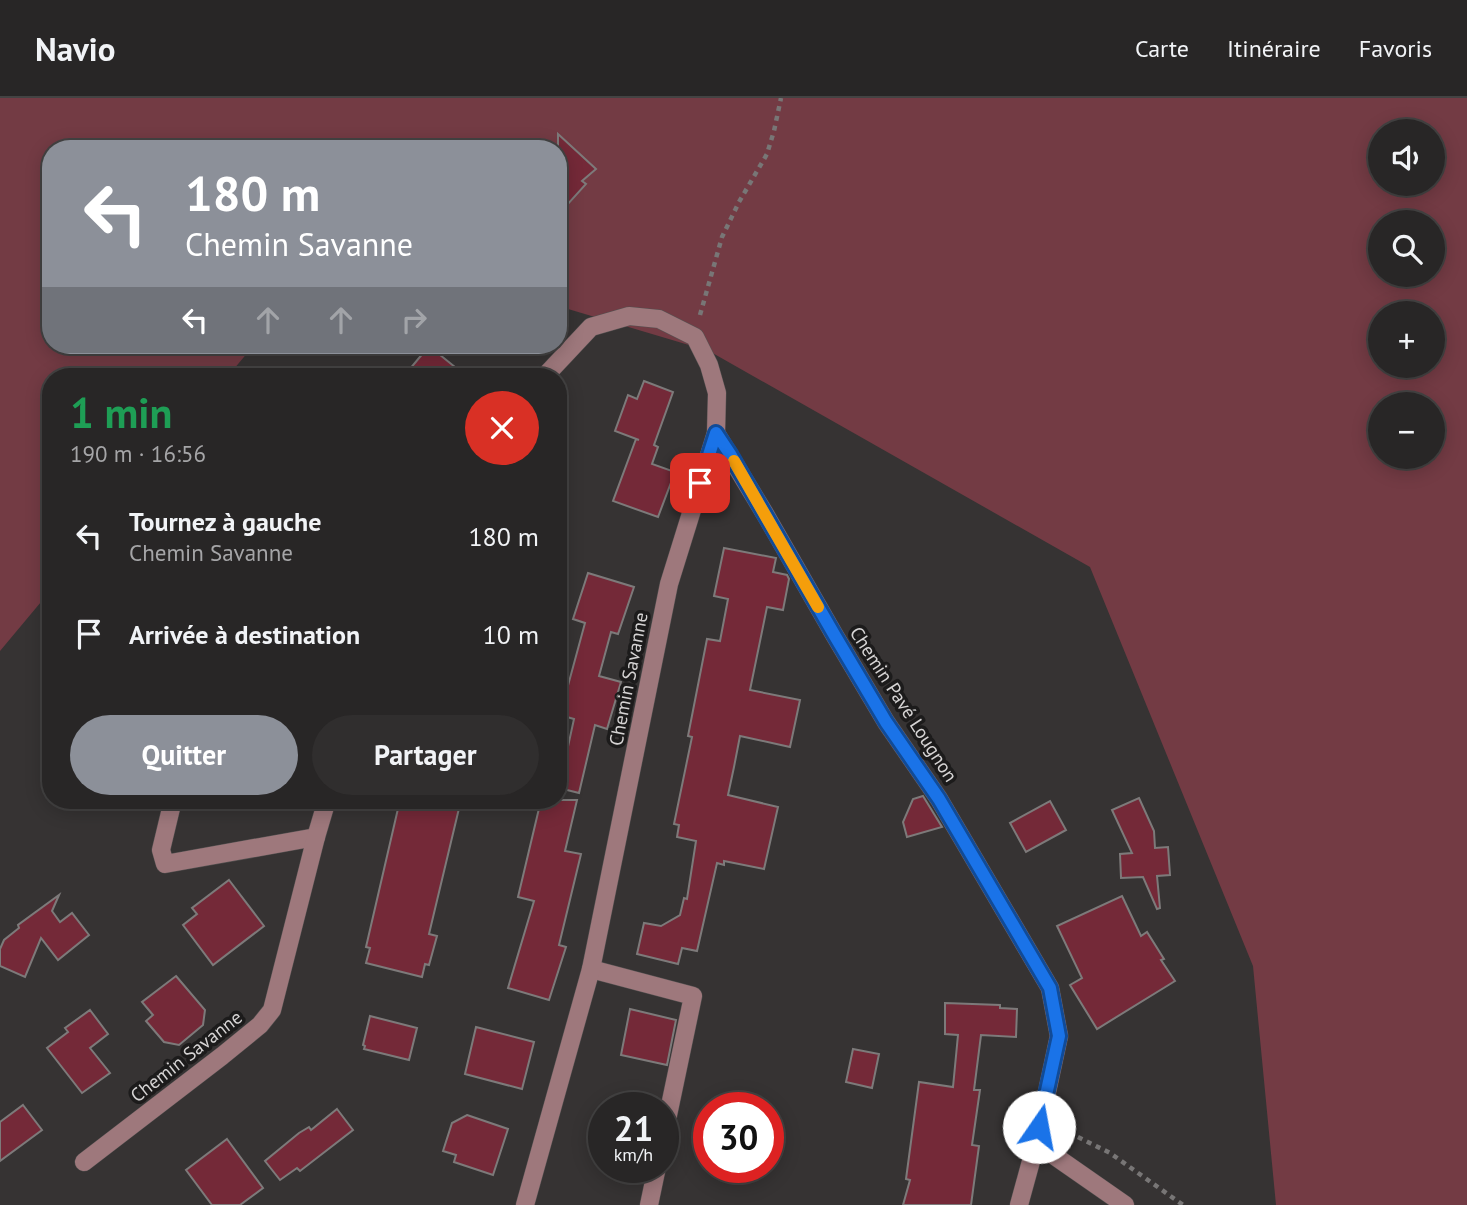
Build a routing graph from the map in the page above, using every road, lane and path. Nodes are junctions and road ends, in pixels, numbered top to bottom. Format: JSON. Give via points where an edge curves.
{"nodes":[{"id":1,"x":781,"y":98,"type":"edge"},
{"id":2,"x":692,"y":336,"type":"junction"},
{"id":3,"x":567,"y":353,"type":"edge"},
{"id":4,"x":566,"y":354,"type":"edge"},
{"id":5,"x":553,"y":368,"type":"edge"},
{"id":6,"x":716,"y":433,"type":"junction"},
{"id":7,"x":171,"y":809,"type":"edge"},
{"id":8,"x":324,"y":809,"type":"edge"},
{"id":9,"x":316,"y":837,"type":"junction"},
{"id":10,"x":591,"y":969,"type":"junction"},
{"id":11,"x":673,"y":1092,"type":"edge"},
{"id":12,"x":1042,"y":1111,"type":"junction"},
{"id":13,"x":1036,"y":1143,"type":"junction"},
{"id":14,"x":84,"y":1162,"type":"dead end"},
{"id":15,"x":654,"y":1183,"type":"edge"},
{"id":16,"x":525,"y":1205,"type":"edge"},
{"id":17,"x":649,"y":1205,"type":"edge"},
{"id":18,"x":1019,"y":1205,"type":"edge"},
{"id":19,"x":1125,"y":1205,"type":"edge"},
{"id":20,"x":1183,"y":1205,"type":"edge"}],
"edges":[{"from":1,"to":2,"type":"path","via":[[767,154],[722,237]]},
{"from":2,"to":3,"type":"street","via":[[659,319],[629,316],[591,327]]},
{"from":2,"to":6,"type":"street","name":"Chemin Savanne","via":[[709,365],[717,393]]},
{"from":4,"to":5,"type":"street"},
{"from":6,"to":10,"type":"street","name":"Chemin Savanne","via":[[669,584]]},
{"from":6,"to":12,"type":"street","name":"Chemin Pavé Lougnon","via":[[1050,988],[1059,1036]]},
{"from":7,"to":9,"type":"street","via":[[161,849],[165,864]]},
{"from":8,"to":9,"type":"street","name":"Chemin Savanne"},
{"from":9,"to":14,"type":"street","name":"Chemin Savanne","via":[[272,1010],[241,1041]]},
{"from":10,"to":11,"type":"street","via":[[694,996]]},
{"from":10,"to":16,"type":"street","name":"Chemin Savanne"},
{"from":12,"to":13,"type":"street","name":"Chemin Pavé Lougnon"},
{"from":12,"to":20,"type":"path","via":[[1057,1127],[1110,1153]]},
{"from":13,"to":18,"type":"street","name":"Chemin Pavé Lougnon"},
{"from":13,"to":19,"type":"street"},
{"from":15,"to":17,"type":"street"}]}
